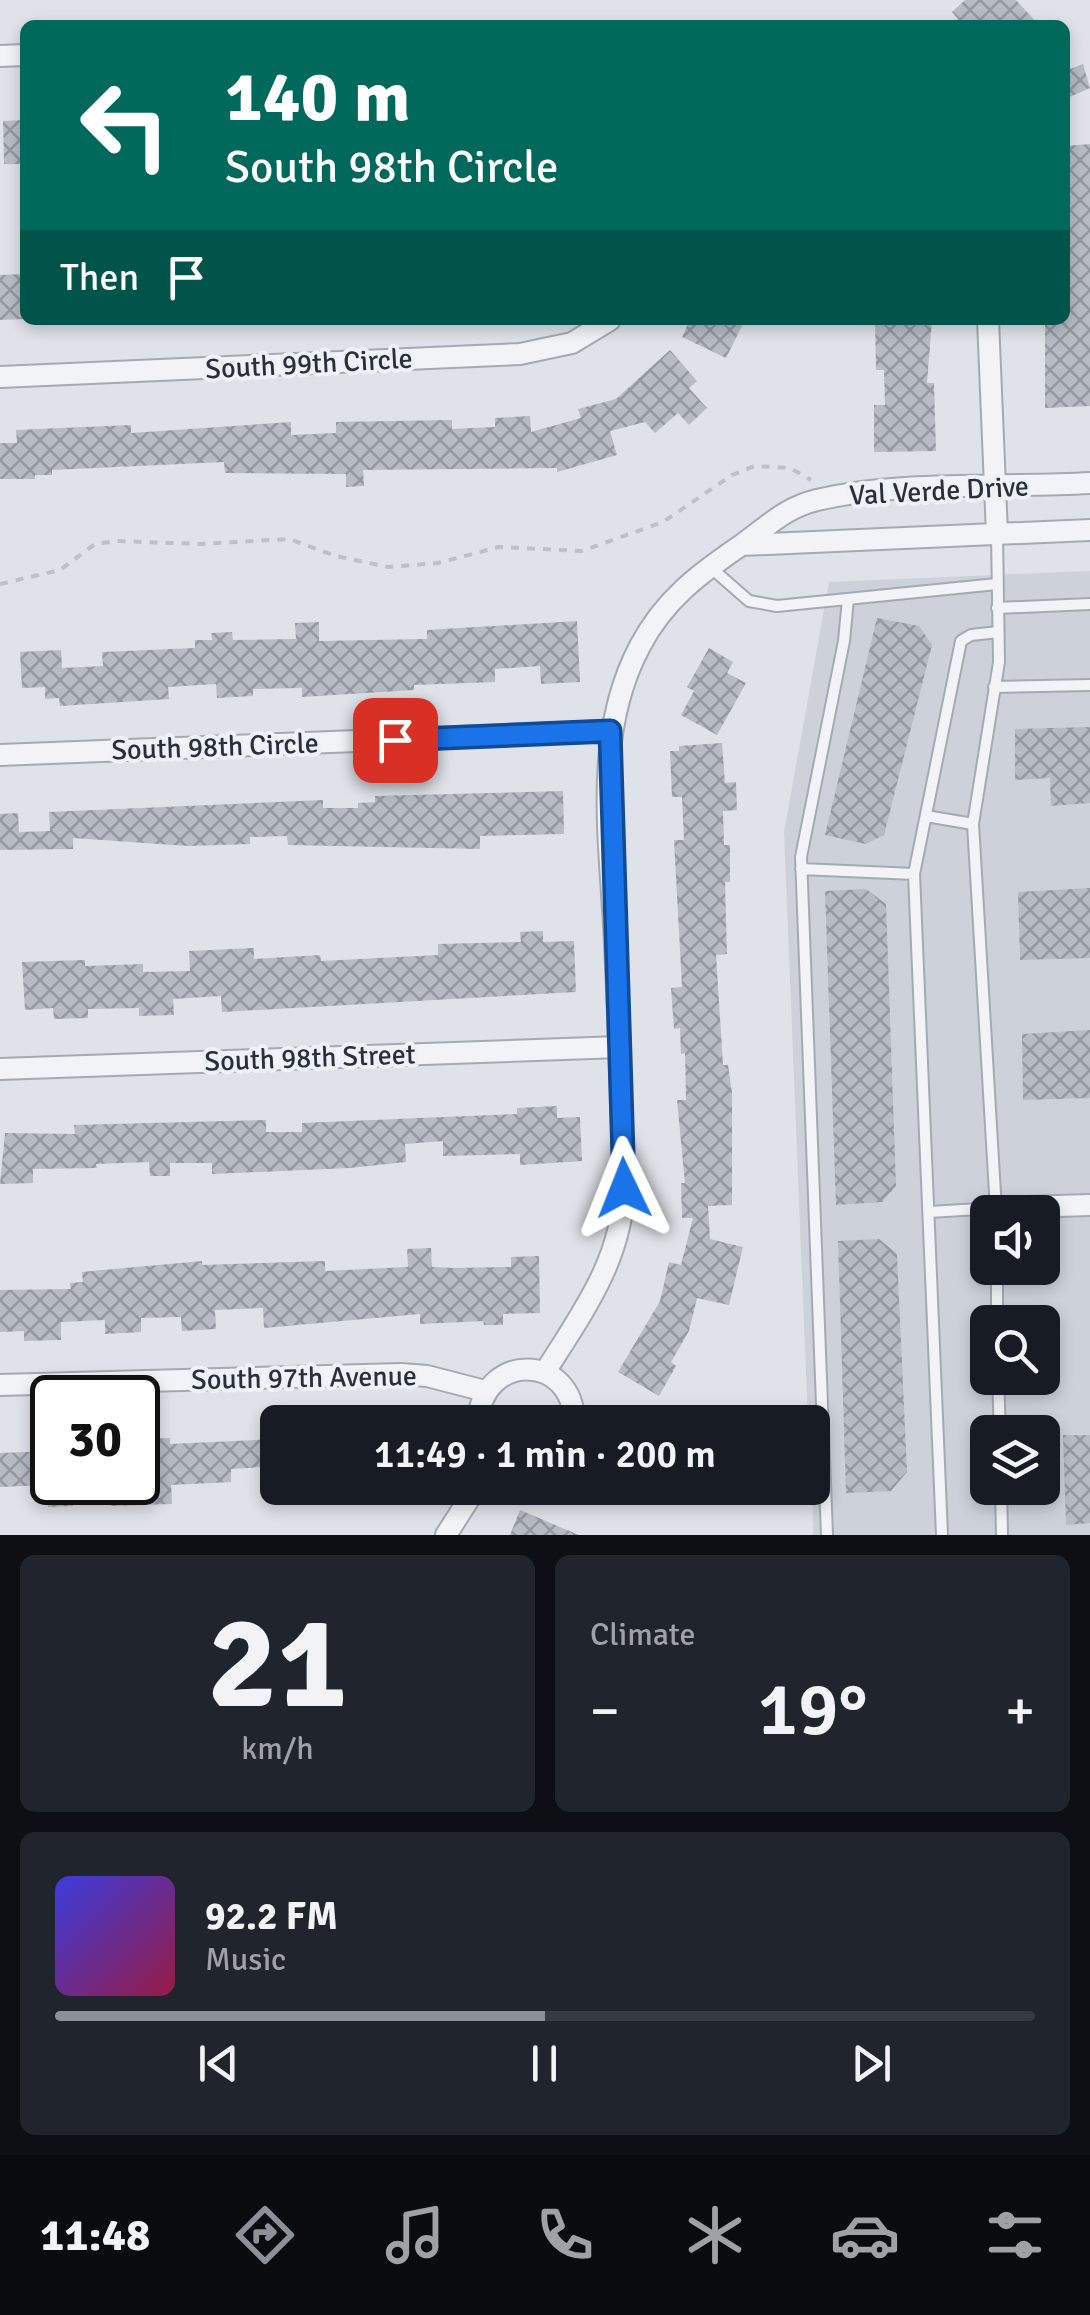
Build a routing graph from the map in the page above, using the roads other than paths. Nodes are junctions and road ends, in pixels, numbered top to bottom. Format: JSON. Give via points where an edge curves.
{"nodes":[{"id":1,"x":602,"y":325,"type":"edge"},
{"id":2,"x":988,"y":325,"type":"edge"},
{"id":3,"x":0,"y":377,"type":"edge"},
{"id":4,"x":1090,"y":483,"type":"edge"},
{"id":5,"x":994,"y":488,"type":"junction"},
{"id":6,"x":1090,"y":530,"type":"edge"},
{"id":7,"x":996,"y":534,"type":"junction"},
{"id":8,"x":742,"y":545,"type":"junction"},
{"id":9,"x":709,"y":565,"type":"junction"},
{"id":10,"x":997,"y":584,"type":"junction"},
{"id":11,"x":848,"y":598,"type":"junction"},
{"id":12,"x":1090,"y":604,"type":"edge"},
{"id":13,"x":997,"y":608,"type":"junction"},
{"id":14,"x":998,"y":632,"type":"junction"},
{"id":15,"x":1090,"y":685,"type":"edge"},
{"id":16,"x":994,"y":687,"type":"junction"},
{"id":17,"x":610,"y":731,"type":"junction"},
{"id":18,"x":0,"y":755,"type":"edge"},
{"id":19,"x":926,"y":816,"type":"junction"},
{"id":20,"x":973,"y":824,"type":"junction"},
{"id":21,"x":801,"y":868,"type":"junction"},
{"id":22,"x":914,"y":874,"type":"junction"},
{"id":23,"x":620,"y":1047,"type":"junction"},
{"id":24,"x":0,"y":1069,"type":"edge"},
{"id":25,"x":995,"y":1195,"type":"edge"},
{"id":26,"x":1090,"y":1204,"type":"edge"},
{"id":27,"x":1060,"y":1206,"type":"edge"},
{"id":28,"x":970,"y":1211,"type":"edge"},
{"id":29,"x":929,"y":1212,"type":"junction"},
{"id":30,"x":546,"y":1372,"type":"junction"},
{"id":31,"x":0,"y":1385,"type":"edge"},
{"id":32,"x":486,"y":1391,"type":"junction"},
{"id":33,"x":482,"y":1405,"type":"edge"},
{"id":34,"x":570,"y":1405,"type":"edge"},
{"id":35,"x":465,"y":1505,"type":"edge"},
{"id":36,"x":1001,"y":1505,"type":"edge"},
{"id":37,"x":446,"y":1535,"type":"edge"},
{"id":38,"x":827,"y":1535,"type":"edge"},
{"id":39,"x":942,"y":1535,"type":"edge"},
{"id":40,"x":1002,"y":1535,"type":"edge"}],
"edges":[{"from":1,"to":3,"type":"street","name":"South 99th Circle","via":[[572,343],[520,354]]},
{"from":2,"to":5,"type":"street"},
{"from":4,"to":5,"type":"street","name":"Val Verde Drive"},
{"from":5,"to":7,"type":"street"},
{"from":5,"to":8,"type":"street","name":"Val Verde Drive","via":[[814,501],[772,517]]},
{"from":6,"to":7,"type":"street","name":"Val Verde Drive"},
{"from":7,"to":8,"type":"street","name":"Val Verde Drive"},
{"from":7,"to":10,"type":"lane"},
{"from":8,"to":9,"type":"street","name":"Val Verde Drive"},
{"from":9,"to":11,"type":"lane","via":[[749,600],[777,606]]},
{"from":9,"to":17,"type":"street","name":"Val Verde Drive","via":[[673,598],[640,646]]},
{"from":10,"to":11,"type":"lane"},
{"from":10,"to":13,"type":"lane"},
{"from":11,"to":21,"type":"lane"},
{"from":12,"to":13,"type":"lane"},
{"from":13,"to":14,"type":"lane"},
{"from":14,"to":16,"type":"lane"},
{"from":14,"to":19,"type":"lane","via":[[961,641]]},
{"from":15,"to":16,"type":"lane"},
{"from":16,"to":20,"type":"lane"},
{"from":17,"to":18,"type":"street","name":"South 98th Circle"},
{"from":17,"to":23,"type":"street","name":"Val Verde Drive"},
{"from":19,"to":20,"type":"lane"},
{"from":19,"to":22,"type":"lane"},
{"from":20,"to":25,"type":"lane"},
{"from":21,"to":22,"type":"lane"},
{"from":21,"to":38,"type":"lane"},
{"from":22,"to":29,"type":"lane"},
{"from":23,"to":24,"type":"street","name":"South 98th Street"},
{"from":23,"to":30,"type":"street","name":"Val Verde Drive","via":[[624,1188],[618,1239],[602,1280]]},
{"from":26,"to":27,"type":"street"},
{"from":28,"to":29,"type":"lane"},
{"from":29,"to":39,"type":"lane"},
{"from":30,"to":32,"type":"street","via":[[516,1370]]},
{"from":30,"to":34,"type":"street","via":[[566,1390]]},
{"from":31,"to":32,"type":"street","name":"South 97th Avenue","via":[[401,1374]]},
{"from":32,"to":33,"type":"street"},
{"from":35,"to":37,"type":"street"},
{"from":36,"to":40,"type":"lane"}]}
